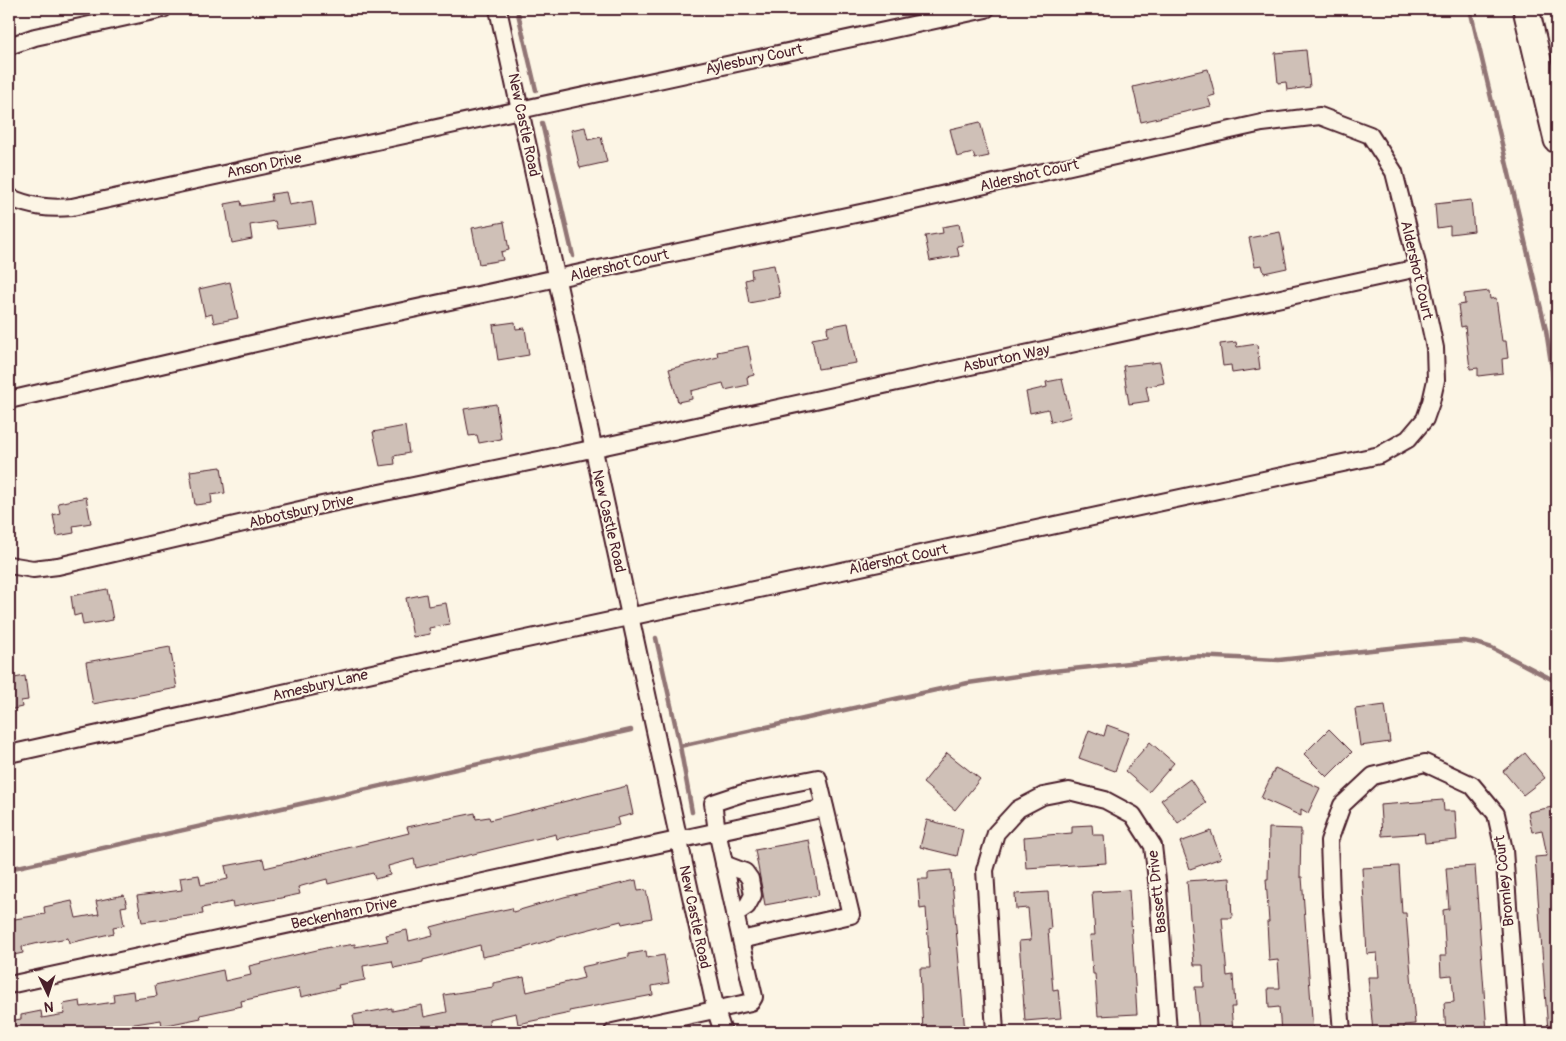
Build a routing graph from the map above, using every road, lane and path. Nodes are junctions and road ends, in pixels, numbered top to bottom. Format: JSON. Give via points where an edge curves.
{"nodes":[{"id":1,"x":163,"y":9,"type":"edge"},
{"id":2,"x":498,"y":9,"type":"edge"},
{"id":3,"x":986,"y":9,"type":"edge"},
{"id":4,"x":1526,"y":9,"type":"edge"},
{"id":5,"x":9,"y":46,"type":"edge"},
{"id":6,"x":521,"y":109,"type":"junction"},
{"id":7,"x":1557,"y":140,"type":"edge"},
{"id":8,"x":9,"y":197,"type":"edge"},
{"id":9,"x":1418,"y":268,"type":"junction"},
{"id":10,"x":557,"y":278,"type":"junction"},
{"id":11,"x":9,"y":400,"type":"edge"},
{"id":12,"x":593,"y":448,"type":"junction"},
{"id":13,"x":9,"y":565,"type":"edge"},
{"id":14,"x":631,"y":617,"type":"junction"},
{"id":15,"x":9,"y":754,"type":"edge"},
{"id":16,"x":825,"y":808,"type":"junction"},
{"id":17,"x":717,"y":831,"type":"junction"},
{"id":18,"x":678,"y":839,"type":"junction"},
{"id":19,"x":724,"y":864,"type":"junction"},
{"id":20,"x":735,"y":914,"type":"junction"},
{"id":21,"x":741,"y":940,"type":"junction"},
{"id":22,"x":9,"y":985,"type":"edge"},
{"id":23,"x":716,"y":1011,"type":"junction"},
{"id":24,"x":613,"y":1032,"type":"edge"},
{"id":25,"x":723,"y":1032,"type":"edge"},
{"id":26,"x":995,"y":1032,"type":"edge"},
{"id":27,"x":1168,"y":1032,"type":"edge"},
{"id":28,"x":1342,"y":1032,"type":"edge"},
{"id":29,"x":1517,"y":1032,"type":"edge"}],
"edges":[{"from":1,"to":5,"type":"street","via":[[35,36]]},
{"from":2,"to":6,"type":"street","name":"New Castle Road"},
{"from":3,"to":6,"type":"street","name":"Aylesbury Court"},
{"from":4,"to":7,"type":"highway"},
{"from":6,"to":8,"type":"street","name":"Anson Drive","via":[[72,207],[46,209]]},
{"from":6,"to":10,"type":"street","name":"New Castle Road"},
{"from":9,"to":10,"type":"street","name":"Aldershot Court","via":[[1394,172],[1370,135],[1320,116],[1262,123]]},
{"from":9,"to":12,"type":"street","name":"Asburton Way"},
{"from":9,"to":14,"type":"street","name":"Aldershot Court","via":[[1435,348],[1436,380],[1424,420],[1408,439],[1380,455]]},
{"from":10,"to":11,"type":"street"},
{"from":10,"to":12,"type":"street","name":"New Castle Road"},
{"from":12,"to":13,"type":"street","name":"Abbotsbury Drive","via":[[317,506],[58,566],[33,569]]},
{"from":12,"to":14,"type":"street","name":"New Castle Road"},
{"from":14,"to":15,"type":"street","name":"Amesbury Lane"},
{"from":14,"to":18,"type":"street","name":"New Castle Road"},
{"from":16,"to":17,"type":"street","name":"Beckenham Drive"},
{"from":16,"to":17,"type":"street","via":[[818,778],[743,793],[713,803]]},
{"from":16,"to":21,"type":"street","via":[[851,915]]},
{"from":17,"to":18,"type":"street","name":"Beckenham Drive"},
{"from":17,"to":19,"type":"street"},
{"from":18,"to":22,"type":"street","name":"Beckenham Drive"},
{"from":18,"to":23,"type":"street","name":"New Castle Road"},
{"from":19,"to":20,"type":"street"},
{"from":19,"to":20,"type":"street","via":[[745,872],[750,879],[753,895],[747,906]]},
{"from":20,"to":21,"type":"street"},
{"from":21,"to":23,"type":"street","via":[[754,997],[751,1002]]},
{"from":23,"to":24,"type":"street"},
{"from":23,"to":25,"type":"street","name":"New Castle Road"},
{"from":26,"to":27,"type":"street","name":"Bassett Drive","via":[[985,870],[996,833],[1018,809],[1043,796],[1069,791],[1105,800],[1133,815],[1153,846]]},
{"from":28,"to":29,"type":"street","name":"Bromley Court","via":[[1329,841],[1342,805],[1373,776],[1425,764],[1472,785],[1496,814],[1504,850]]}]}
